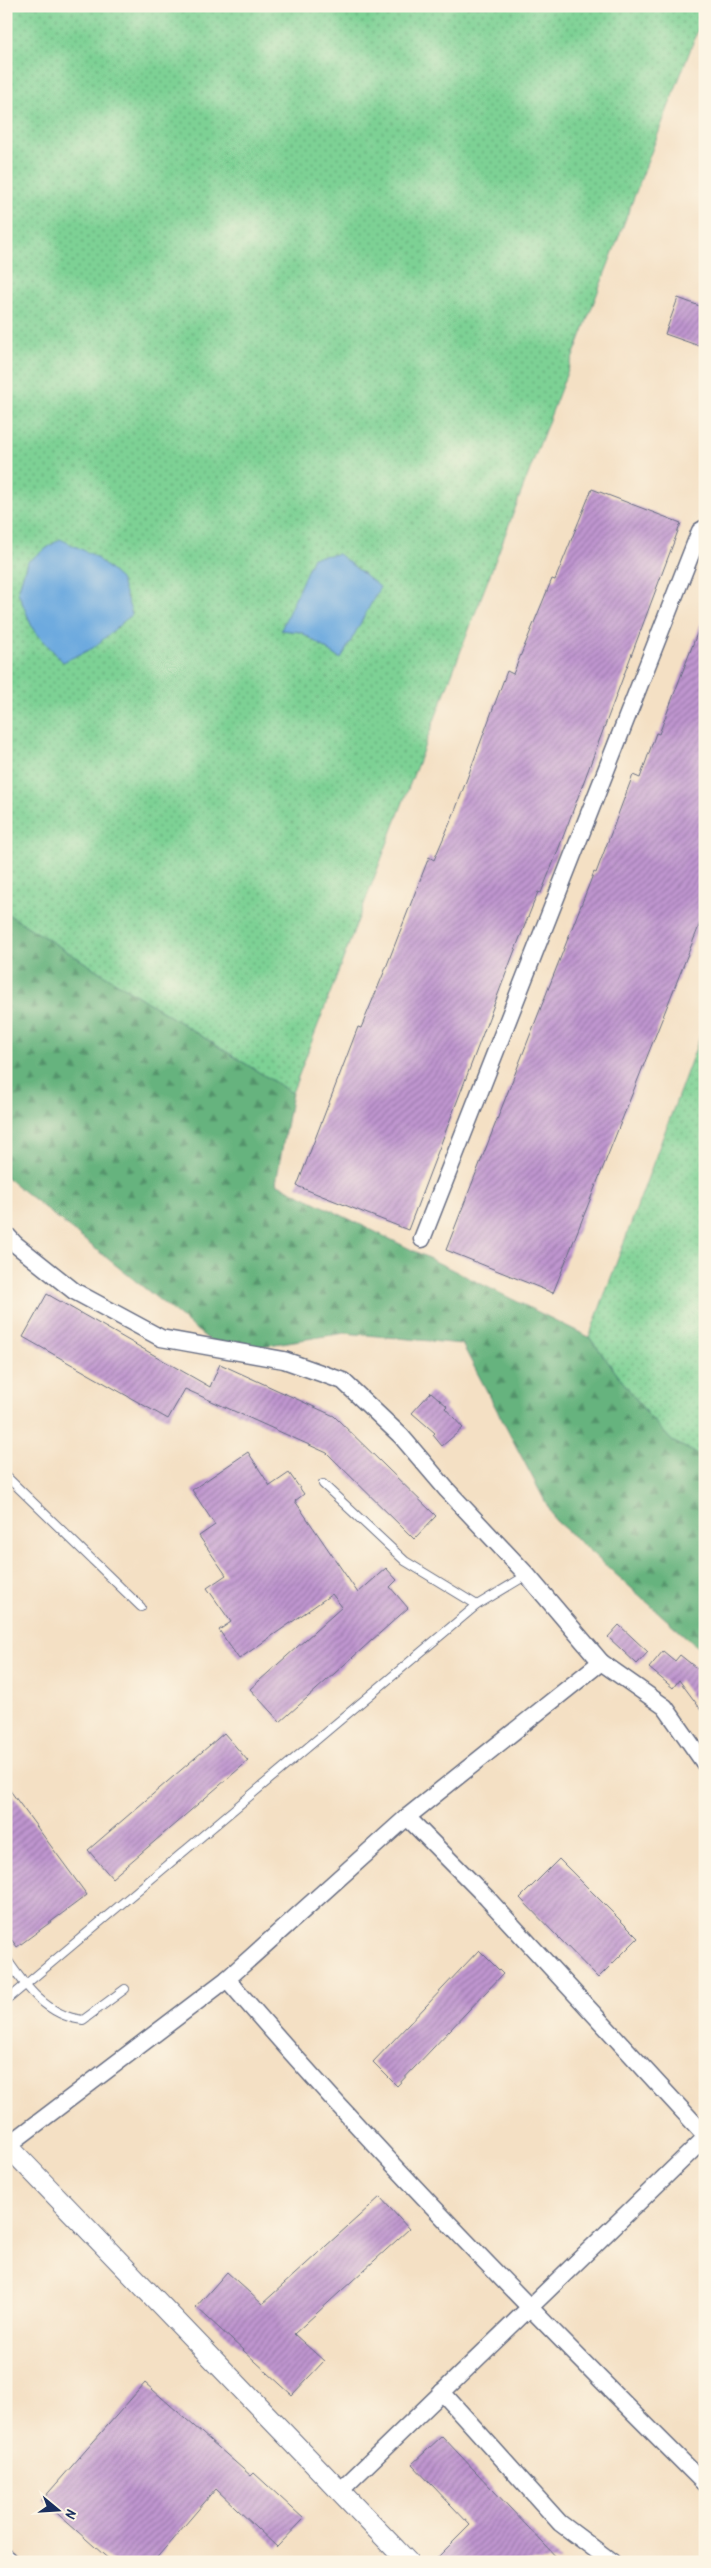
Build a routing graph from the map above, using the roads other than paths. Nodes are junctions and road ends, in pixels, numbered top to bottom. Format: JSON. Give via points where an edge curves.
{"nodes":[{"id":1,"x":705,"y":528,"type":"edge"},
{"id":2,"x":6,"y":1234,"type":"edge"},
{"id":3,"x":422,"y":1239,"type":"dead end"},
{"id":4,"x":6,"y":1476,"type":"edge"},
{"id":5,"x":323,"y":1484,"type":"dead end"},
{"id":6,"x":527,"y":1575,"type":"junction"},
{"id":7,"x":477,"y":1605,"type":"junction"},
{"id":8,"x":141,"y":1607,"type":"dead end"},
{"id":9,"x":601,"y":1662,"type":"junction"},
{"id":10,"x":705,"y":1764,"type":"edge"},
{"id":11,"x":407,"y":1817,"type":"junction"},
{"id":12,"x":6,"y":1958,"type":"edge"},
{"id":13,"x":227,"y":1979,"type":"junction"},
{"id":14,"x":25,"y":1985,"type":"junction"},
{"id":15,"x":125,"y":1989,"type":"dead end"},
{"id":16,"x":6,"y":2001,"type":"edge"},
{"id":17,"x":705,"y":2137,"type":"edge"},
{"id":18,"x":7,"y":2145,"type":"edge"},
{"id":19,"x":528,"y":2308,"type":"junction"},
{"id":20,"x":442,"y":2392,"type":"junction"},
{"id":21,"x":705,"y":2484,"type":"edge"},
{"id":22,"x":340,"y":2491,"type":"junction"},
{"id":23,"x":6,"y":2558,"type":"edge"},
{"id":24,"x":10,"y":2562,"type":"edge"},
{"id":25,"x":408,"y":2562,"type":"edge"},
{"id":26,"x":612,"y":2562,"type":"edge"}],
"edges":[{"from":1,"to":3,"type":"street","via":[[696,540]]},
{"from":2,"to":6,"type":"street","via":[[74,1291],[161,1338],[284,1360],[343,1380],[401,1436]]},
{"from":4,"to":8,"type":"lane"},
{"from":5,"to":7,"type":"lane","via":[[405,1561]]},
{"from":6,"to":7,"type":"lane"},
{"from":6,"to":9,"type":"street"},
{"from":7,"to":14,"type":"lane"},
{"from":9,"to":10,"type":"street","via":[[665,1707]]},
{"from":9,"to":11,"type":"street"},
{"from":11,"to":13,"type":"street"},
{"from":11,"to":17,"type":"street","via":[[487,1898]]},
{"from":12,"to":14,"type":"lane"},
{"from":13,"to":18,"type":"street"},
{"from":13,"to":19,"type":"street"},
{"from":14,"to":15,"type":"lane","via":[[53,2010],[68,2018],[82,2020]]},
{"from":14,"to":16,"type":"lane"},
{"from":17,"to":19,"type":"street"},
{"from":18,"to":22,"type":"street"},
{"from":19,"to":20,"type":"street"},
{"from":19,"to":21,"type":"street"},
{"from":20,"to":22,"type":"street"},
{"from":20,"to":26,"type":"street","via":[[560,2523]]},
{"from":22,"to":25,"type":"street"},
{"from":23,"to":24,"type":"street"}]}
